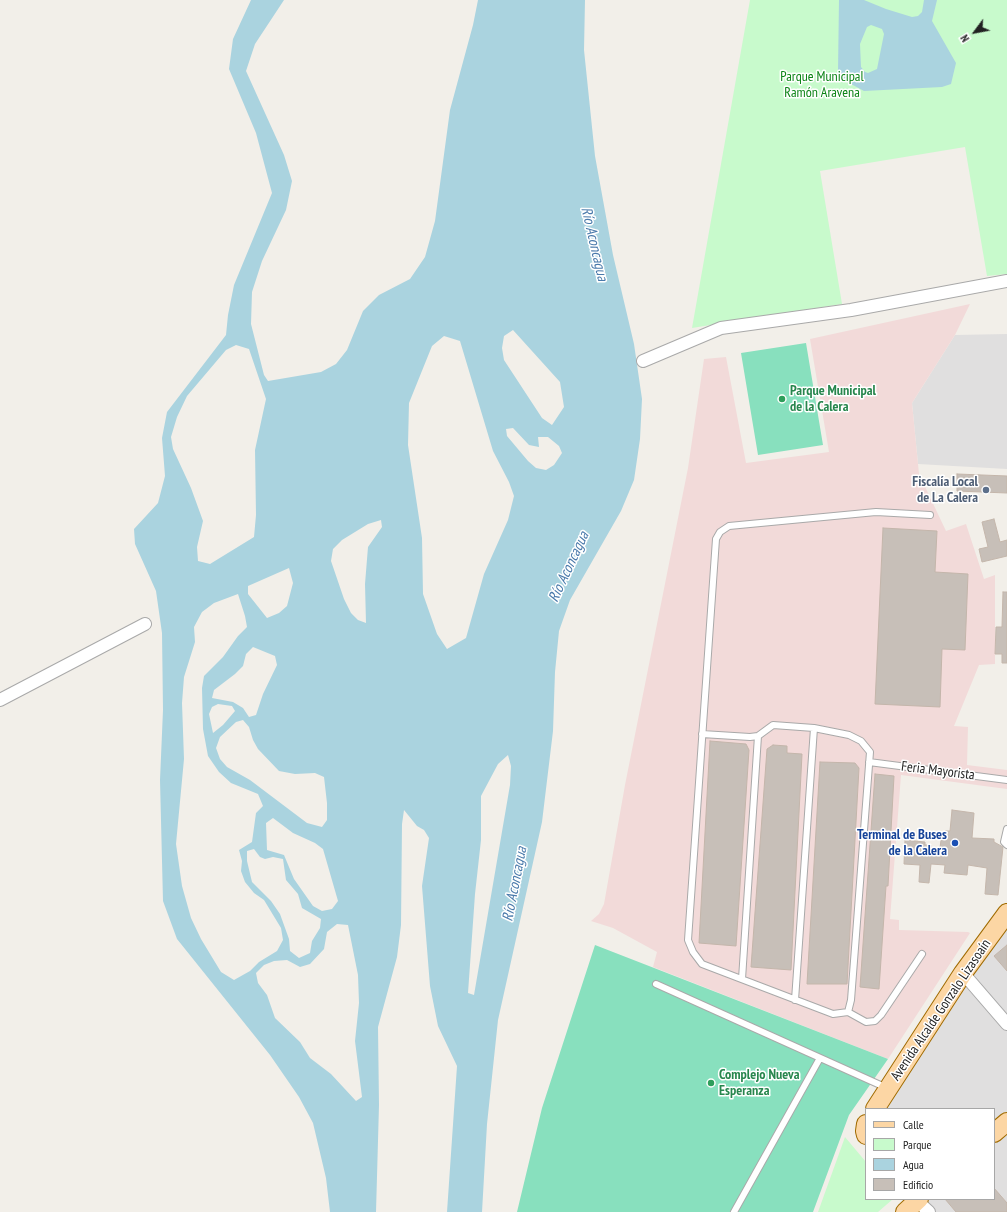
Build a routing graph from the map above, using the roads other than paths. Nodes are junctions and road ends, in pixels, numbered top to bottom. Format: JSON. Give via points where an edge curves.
{"nodes":[{"id":1,"x":1007,"y":281,"type":"edge"},
{"id":2,"x":643,"y":361,"type":"dead end"},
{"id":3,"x":930,"y":515,"type":"dead end"},
{"id":4,"x":145,"y":624,"type":"dead end"},
{"id":5,"x":0,"y":700,"type":"edge"},
{"id":6,"x":814,"y":728,"type":"junction"},
{"id":7,"x":702,"y":734,"type":"junction"},
{"id":8,"x":758,"y":736,"type":"junction"},
{"id":9,"x":869,"y":762,"type":"junction"},
{"id":10,"x":1007,"y":780,"type":"edge"},
{"id":11,"x":1007,"y":829,"type":"edge"},
{"id":12,"x":1007,"y":845,"type":"edge"},
{"id":13,"x":1007,"y":913,"type":"edge"},
{"id":14,"x":922,"y":954,"type":"dead end"},
{"id":15,"x":963,"y":973,"type":"junction"},
{"id":16,"x":742,"y":979,"type":"junction"},
{"id":17,"x":656,"y":984,"type":"dead end"},
{"id":18,"x":795,"y":1000,"type":"junction"},
{"id":19,"x":848,"y":1012,"type":"junction"},
{"id":20,"x":1007,"y":1024,"type":"edge"},
{"id":21,"x":820,"y":1058,"type":"junction"},
{"id":22,"x":888,"y":1089,"type":"junction"},
{"id":23,"x":876,"y":1108,"type":"edge"},
{"id":24,"x":1007,"y":1122,"type":"edge"},
{"id":25,"x":995,"y":1132,"type":"edge"},
{"id":26,"x":734,"y":1212,"type":"edge"}],
"edges":[{"from":1,"to":2,"type":"street","via":[[851,310],[721,328]]},
{"from":3,"to":7,"type":"lane","via":[[876,512],[728,526],[720,532],[716,539]]},
{"from":4,"to":5,"type":"street"},
{"from":6,"to":8,"type":"lane","via":[[773,726]]},
{"from":6,"to":9,"type":"lane","via":[[861,741],[870,752]]},
{"from":6,"to":18,"type":"lane"},
{"from":7,"to":8,"type":"lane"},
{"from":7,"to":16,"type":"lane","via":[[688,940],[702,964]]},
{"from":8,"to":16,"type":"lane"},
{"from":9,"to":10,"type":"lane","name":"Feria Mayorista"},
{"from":9,"to":19,"type":"lane"},
{"from":11,"to":12,"type":"lane","via":[[1004,842]]},
{"from":13,"to":15,"type":"main road","name":"Avenida Alcalde Gonzalo Lizasoaín"},
{"from":14,"to":19,"type":"lane","via":[[875,1021],[866,1022]]},
{"from":15,"to":20,"type":"street"},
{"from":15,"to":22,"type":"main road","name":"Avenida Alcalde Gonzalo Lizasoaín"},
{"from":16,"to":18,"type":"lane"},
{"from":17,"to":21,"type":"lane"},
{"from":18,"to":19,"type":"lane","via":[[833,1014]]},
{"from":21,"to":22,"type":"lane"},
{"from":21,"to":26,"type":"lane"},
{"from":22,"to":23,"type":"main road","name":"Avenida Alcalde Gonzalo Lizasoaín"},
{"from":24,"to":25,"type":"main road"}]}
